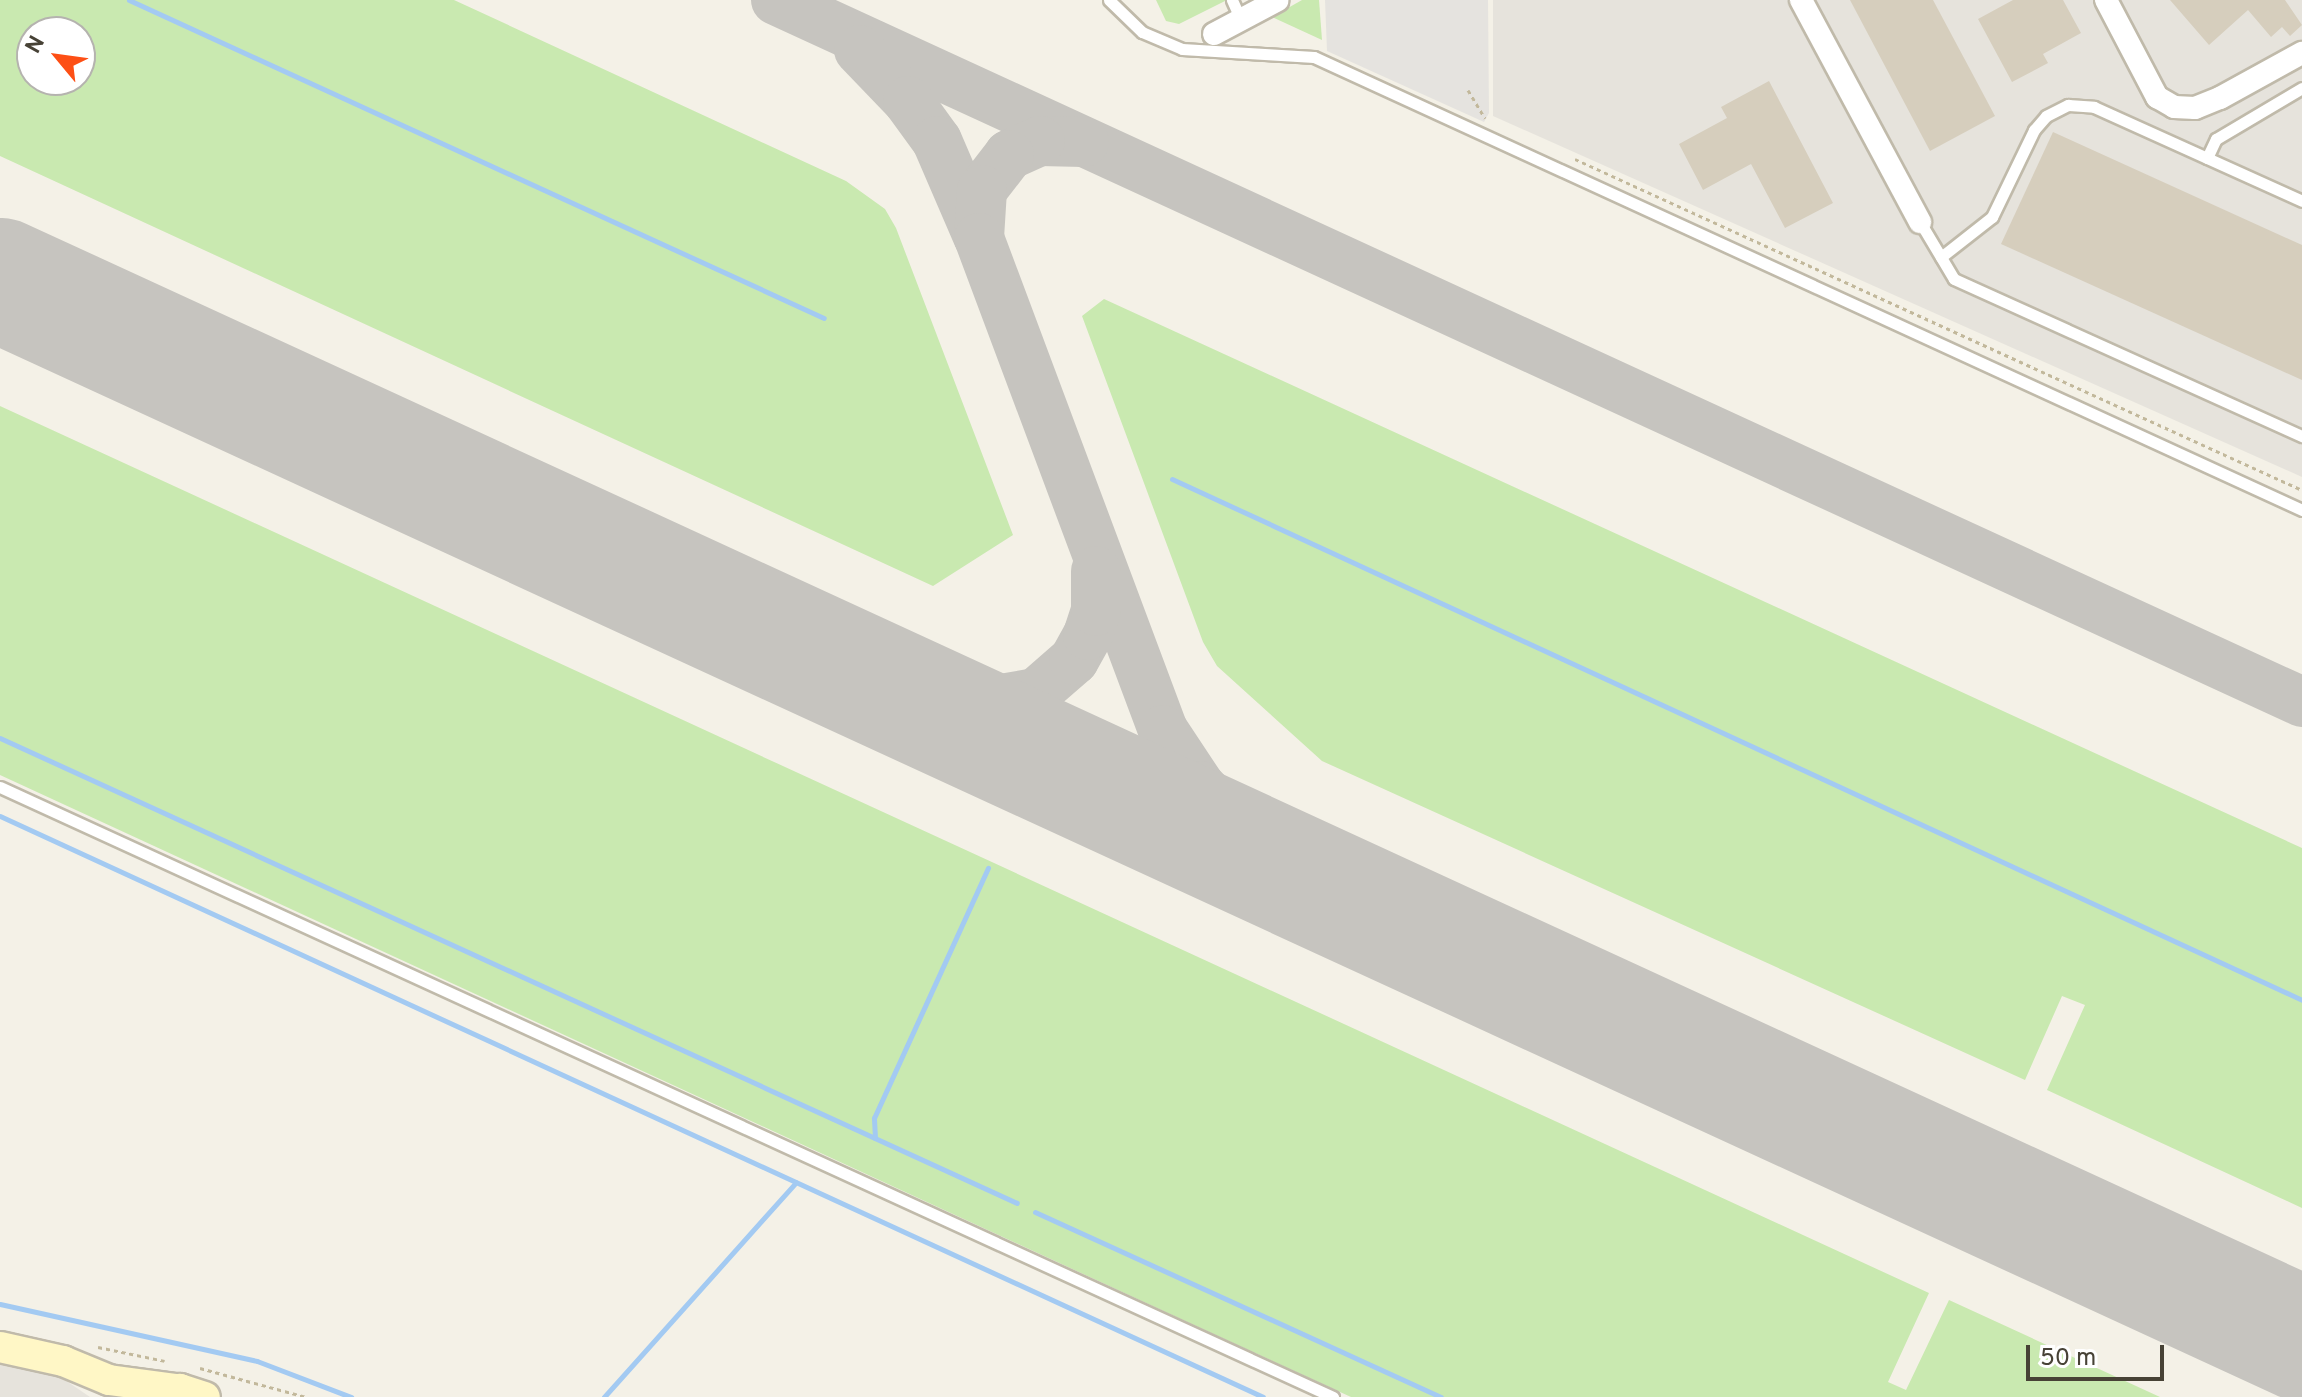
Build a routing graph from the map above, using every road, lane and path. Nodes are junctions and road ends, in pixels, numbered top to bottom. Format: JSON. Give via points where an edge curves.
{"nodes":[{"id":1,"x":1109,"y":0,"type":"edge"},
{"id":2,"x":1278,"y":0,"type":"edge"},
{"id":3,"x":1801,"y":0,"type":"edge"},
{"id":4,"x":2106,"y":0,"type":"edge"},
{"id":5,"x":1236,"y":10,"type":"edge"},
{"id":6,"x":1211,"y":43,"type":"junction"},
{"id":7,"x":2302,"y":53,"type":"edge"},
{"id":8,"x":2302,"y":88,"type":"edge"},
{"id":9,"x":1468,"y":90,"type":"dead end"},
{"id":10,"x":1486,"y":119,"type":"dead end"},
{"id":11,"x":1570,"y":157,"type":"dead end"},
{"id":12,"x":2207,"y":158,"type":"junction"},
{"id":13,"x":2302,"y":201,"type":"edge"},
{"id":14,"x":1920,"y":222,"type":"joint"},
{"id":15,"x":1941,"y":257,"type":"junction"},
{"id":16,"x":2302,"y":436,"type":"edge"},
{"id":17,"x":2302,"y":490,"type":"edge"},
{"id":18,"x":2302,"y":510,"type":"edge"},
{"id":19,"x":0,"y":787,"type":"edge"},
{"id":20,"x":85,"y":1345,"type":"dead end"},
{"id":21,"x":0,"y":1347,"type":"edge"},
{"id":22,"x":189,"y":1387,"type":"edge"},
{"id":23,"x":114,"y":1388,"type":"edge"},
{"id":24,"x":306,"y":1397,"type":"edge"},
{"id":25,"x":1333,"y":1397,"type":"edge"}],
"edges":[{"from":1,"to":6,"type":"lane","via":[[1158,42]]},
{"from":2,"to":5,"type":"street"},
{"from":3,"to":14,"type":"street"},
{"from":4,"to":7,"type":"street","via":[[2157,97],[2174,107],[2195,108]]},
{"from":5,"to":6,"type":"street"},
{"from":6,"to":18,"type":"lane","via":[[1314,57]]},
{"from":8,"to":12,"type":"lane","via":[[2216,139]]},
{"from":9,"to":10,"type":"path"},
{"from":11,"to":17,"type":"path"},
{"from":12,"to":13,"type":"lane"},
{"from":12,"to":15,"type":"lane","via":[[2094,107],[2068,105],[2046,116],[2034,130],[1992,217]]},
{"from":14,"to":15,"type":"lane"},
{"from":15,"to":16,"type":"lane","via":[[1954,279]]},
{"from":19,"to":25,"type":"lane"},
{"from":20,"to":22,"type":"path"},
{"from":21,"to":23,"type":"street","via":[[63,1361]]},
{"from":22,"to":23,"type":"street"},
{"from":22,"to":24,"type":"path","via":[[255,1379]]}]}
